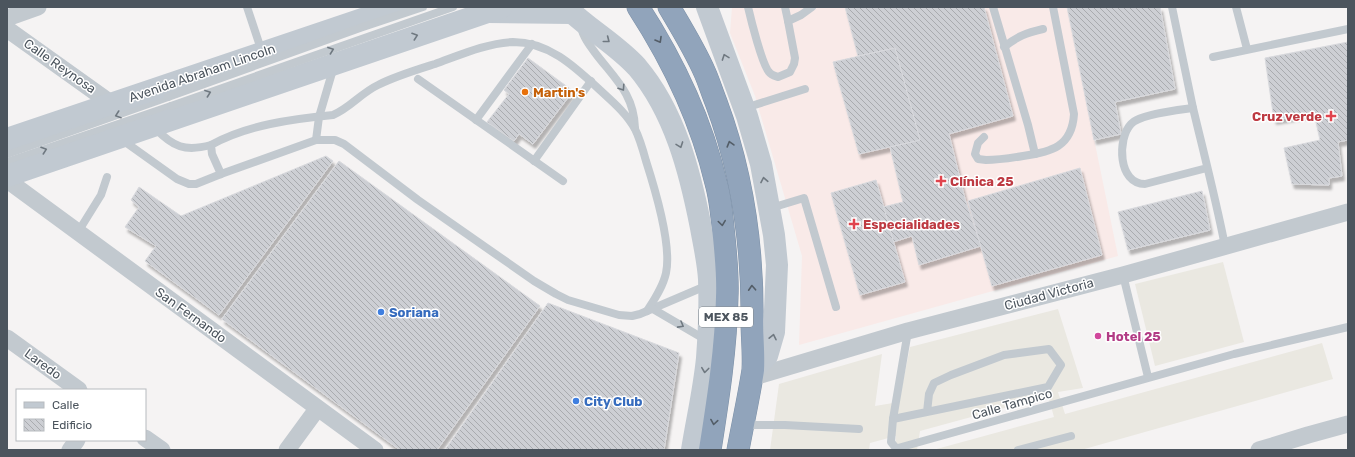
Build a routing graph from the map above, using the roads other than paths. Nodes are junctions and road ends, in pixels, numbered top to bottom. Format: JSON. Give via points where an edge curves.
{"nodes":[{"id":1,"x":38,"y":7,"type":"edge"},
{"id":2,"x":247,"y":7,"type":"edge"},
{"id":3,"x":424,"y":7,"type":"edge"},
{"id":4,"x":454,"y":7,"type":"edge"},
{"id":5,"x":638,"y":7,"type":"edge"},
{"id":6,"x":669,"y":7,"type":"edge"},
{"id":7,"x":748,"y":7,"type":"edge"},
{"id":8,"x":785,"y":7,"type":"edge"},
{"id":9,"x":812,"y":7,"type":"edge"},
{"id":10,"x":993,"y":7,"type":"edge"},
{"id":11,"x":1054,"y":7,"type":"edge"},
{"id":12,"x":1172,"y":7,"type":"edge"},
{"id":13,"x":1236,"y":7,"type":"edge"},
{"id":14,"x":384,"y":9,"type":"edge"},
{"id":15,"x":495,"y":9,"type":"edge"},
{"id":16,"x":710,"y":10,"type":"edge"},
{"id":17,"x":572,"y":13,"type":"edge"},
{"id":18,"x":7,"y":18,"type":"edge"},
{"id":19,"x":788,"y":21,"type":"junction"},
{"id":20,"x":348,"y":23,"type":"junction"},
{"id":21,"x":7,"y":29,"type":"edge"},
{"id":22,"x":1043,"y":29,"type":"dead end"},
{"id":23,"x":1348,"y":29,"type":"edge"},
{"id":24,"x":532,"y":44,"type":"junction"},
{"id":25,"x":390,"y":45,"type":"junction"},
{"id":26,"x":1004,"y":47,"type":"junction"},
{"id":27,"x":1247,"y":49,"type":"junction"},
{"id":28,"x":262,"y":53,"type":"junction"},
{"id":29,"x":1213,"y":57,"type":"dead end"},
{"id":30,"x":342,"y":61,"type":"junction"},
{"id":31,"x":418,"y":78,"type":"dead end"},
{"id":32,"x":591,"y":81,"type":"junction"},
{"id":33,"x":805,"y":89,"type":"dead end"},
{"id":34,"x":112,"y":104,"type":"junction"},
{"id":35,"x":744,"y":108,"type":"junction"},
{"id":36,"x":1193,"y":108,"type":"junction"},
{"id":37,"x":320,"y":117,"type":"junction"},
{"id":38,"x":476,"y":120,"type":"junction"},
{"id":39,"x":153,"y":126,"type":"junction"},
{"id":40,"x":635,"y":128,"type":"junction"},
{"id":41,"x":984,"y":137,"type":"dead end"},
{"id":42,"x":118,"y":138,"type":"junction"},
{"id":43,"x":7,"y":139,"type":"edge"},
{"id":44,"x":316,"y":140,"type":"junction"},
{"id":45,"x":211,"y":145,"type":"junction"},
{"id":46,"x":7,"y":154,"type":"edge"},
{"id":47,"x":1035,"y":154,"type":"junction"},
{"id":48,"x":534,"y":161,"type":"junction"},
{"id":49,"x":7,"y":162,"type":"edge"},
{"id":50,"x":1207,"y":168,"type":"junction"},
{"id":51,"x":221,"y":174,"type":"junction"},
{"id":52,"x":7,"y":176,"type":"edge"},
{"id":53,"x":107,"y":176,"type":"dead end"},
{"id":54,"x":7,"y":180,"type":"edge"},
{"id":55,"x":563,"y":182,"type":"dead end"},
{"id":56,"x":770,"y":208,"type":"junction"},
{"id":57,"x":1348,"y":212,"type":"edge"},
{"id":58,"x":78,"y":232,"type":"junction"},
{"id":59,"x":1226,"y":246,"type":"junction"},
{"id":60,"x":1123,"y":275,"type":"junction"},
{"id":61,"x":709,"y":284,"type":"junction"},
{"id":62,"x":836,"y":307,"type":"dead end"},
{"id":63,"x":650,"y":310,"type":"junction"},
{"id":64,"x":1348,"y":327,"type":"edge"},
{"id":65,"x":908,"y":332,"type":"junction"},
{"id":66,"x":708,"y":341,"type":"junction"},
{"id":67,"x":8,"y":342,"type":"edge"},
{"id":68,"x":752,"y":373,"type":"junction"},
{"id":69,"x":1148,"y":377,"type":"junction"},
{"id":70,"x":78,"y":389,"type":"edge"},
{"id":71,"x":317,"y":408,"type":"junction"},
{"id":72,"x":928,"y":412,"type":"junction"},
{"id":73,"x":893,"y":419,"type":"junction"},
{"id":74,"x":1348,"y":424,"type":"edge"},
{"id":75,"x":743,"y":425,"type":"junction"},
{"id":76,"x":859,"y":429,"type":"dead end"},
{"id":77,"x":1071,"y":436,"type":"dead end"},
{"id":78,"x":146,"y":439,"type":"edge"},
{"id":79,"x":76,"y":441,"type":"edge"},
{"id":80,"x":898,"y":449,"type":"edge"},
{"id":81,"x":70,"y":450,"type":"edge"},
{"id":82,"x":162,"y":450,"type":"edge"},
{"id":83,"x":287,"y":450,"type":"edge"},
{"id":84,"x":375,"y":450,"type":"edge"},
{"id":85,"x":692,"y":450,"type":"edge"},
{"id":86,"x":710,"y":450,"type":"edge"},
{"id":87,"x":738,"y":450,"type":"edge"},
{"id":88,"x":1018,"y":450,"type":"edge"},
{"id":89,"x":1259,"y":450,"type":"edge"}],
"edges":[{"from":1,"to":18,"type":"street"},
{"from":2,"to":28,"type":"lane"},
{"from":3,"to":46,"type":"lane","one_way":true,"bridge":true},
{"from":49,"to":4,"type":"lane","one_way":true,"bridge":true},
{"from":5,"to":86,"type":"highway","number":"MEX 85","one_way":true,"via":[[666,53],[690,101],[717,184],[727,267],[727,297]]},
{"from":68,"to":6,"type":"highway","number":"MEX 85","one_way":true,"via":[[749,250],[740,181],[706,74]]},
{"from":7,"to":19,"type":"lane","via":[[767,69],[771,74],[778,76],[790,72],[794,64]]},
{"from":8,"to":19,"type":"lane"},
{"from":9,"to":19,"type":"lane"},
{"from":10,"to":26,"type":"lane"},
{"from":11,"to":47,"type":"lane","via":[[1073,104],[1074,122],[1069,135],[1060,146]]},
{"from":12,"to":36,"type":"lane"},
{"from":13,"to":27,"type":"lane"},
{"from":14,"to":20,"type":"main road","name":"Avenida Abraham Lincoln"},
{"from":14,"to":25,"type":"main road","via":[[376,20],[374,32]]},
{"from":15,"to":17,"type":"main road"},
{"from":25,"to":15,"type":"main road","one_way":true},
{"from":35,"to":16,"type":"main road","one_way":true},
{"from":17,"to":40,"type":"lane","one_way":true,"via":[[588,44],[627,96]]},
{"from":17,"to":61,"type":"main road","one_way":true,"via":[[636,67],[662,106],[682,152],[695,197]]},
{"from":20,"to":28,"type":"main road","name":"Avenida Abraham Lincoln"},
{"from":20,"to":30,"type":"main road","via":[[357,44]]},
{"from":21,"to":34,"type":"street","name":"Calle Reynosa"},
{"from":22,"to":26,"type":"lane","via":[[1016,37]]},
{"from":23,"to":27,"type":"lane"},
{"from":24,"to":32,"type":"lane","via":[[562,57]]},
{"from":24,"to":37,"type":"lane","via":[[498,44],[403,74],[378,85],[341,112]]},
{"from":24,"to":38,"type":"lane"},
{"from":25,"to":30,"type":"main road"},
{"from":26,"to":47,"type":"lane"},
{"from":27,"to":29,"type":"lane"},
{"from":28,"to":34,"type":"main road","name":"Avenida Abraham Lincoln"},
{"from":30,"to":37,"type":"lane"},
{"from":30,"to":39,"type":"main road"},
{"from":31,"to":38,"type":"lane"},
{"from":32,"to":40,"type":"lane","via":[[617,105]]},
{"from":32,"to":48,"type":"lane"},
{"from":33,"to":35,"type":"lane"},
{"from":34,"to":43,"type":"main road","name":"Avenida Abraham Lincoln"},
{"from":56,"to":35,"type":"main road","one_way":true,"via":[[761,164]]},
{"from":36,"to":50,"type":"lane"},
{"from":36,"to":50,"type":"lane","via":[[1148,116],[1131,123],[1124,138],[1124,166],[1133,182],[1139,184]]},
{"from":37,"to":44,"type":"lane"},
{"from":37,"to":45,"type":"lane","via":[[257,128]]},
{"from":38,"to":48,"type":"lane"},
{"from":39,"to":42,"type":"main road"},
{"from":39,"to":45,"type":"lane","via":[[176,146],[192,148]]},
{"from":40,"to":63,"type":"lane","via":[[654,184],[667,251],[666,274]]},
{"from":41,"to":47,"type":"lane","via":[[975,154],[978,159],[991,160]]},
{"from":42,"to":51,"type":"lane","via":[[184,183],[196,184]]},
{"from":42,"to":52,"type":"main road"},
{"from":44,"to":51,"type":"lane"},
{"from":44,"to":63,"type":"lane","via":[[335,140],[344,144],[418,200],[556,294],[619,315],[632,316]]},
{"from":45,"to":51,"type":"lane"},
{"from":48,"to":55,"type":"lane"},
{"from":50,"to":59,"type":"lane"},
{"from":53,"to":58,"type":"lane","via":[[101,195]]},
{"from":54,"to":58,"type":"street","name":"San Fernando"},
{"from":56,"to":62,"type":"lane","via":[[804,198]]},
{"from":68,"to":56,"type":"main road","one_way":true,"via":[[767,356],[774,332],[777,265]]},
{"from":57,"to":59,"type":"street","name":"Ciudad Victoria"},
{"from":58,"to":71,"type":"street","name":"San Fernando"},
{"from":59,"to":60,"type":"street","name":"Ciudad Victoria"},
{"from":60,"to":65,"type":"street","name":"Ciudad Victoria"},
{"from":60,"to":69,"type":"lane"},
{"from":61,"to":63,"type":"lane"},
{"from":61,"to":66,"type":"main road"},
{"from":63,"to":66,"type":"lane","one_way":true},
{"from":64,"to":69,"type":"lane","name":"Calle Tampico","via":[[1271,344]]},
{"from":65,"to":68,"type":"street","name":"Ciudad Victoria"},
{"from":65,"to":73,"type":"lane","name":"Calle Tampico"},
{"from":66,"to":85,"type":"main road","one_way":true},
{"from":67,"to":70,"type":"street","name":"Laredo"},
{"from":68,"to":75,"type":"highway","number":"MEX 85"},
{"from":69,"to":80,"type":"lane","name":"Calle Tampico"},
{"from":71,"to":83,"type":"street"},
{"from":71,"to":84,"type":"street","name":"San Fernando"},
{"from":72,"to":72,"type":"lane","via":[[929,394],[934,383],[1004,355],[1049,349],[1061,365],[1048,387]]},
{"from":72,"to":73,"type":"lane"},
{"from":73,"to":80,"type":"lane","name":"Calle Tampico","via":[[891,442]]},
{"from":74,"to":89,"type":"street"},
{"from":75,"to":76,"type":"lane"},
{"from":75,"to":87,"type":"highway","number":"MEX 85"},
{"from":77,"to":88,"type":"lane"},
{"from":78,"to":82,"type":"street"},
{"from":79,"to":81,"type":"street"}]}
